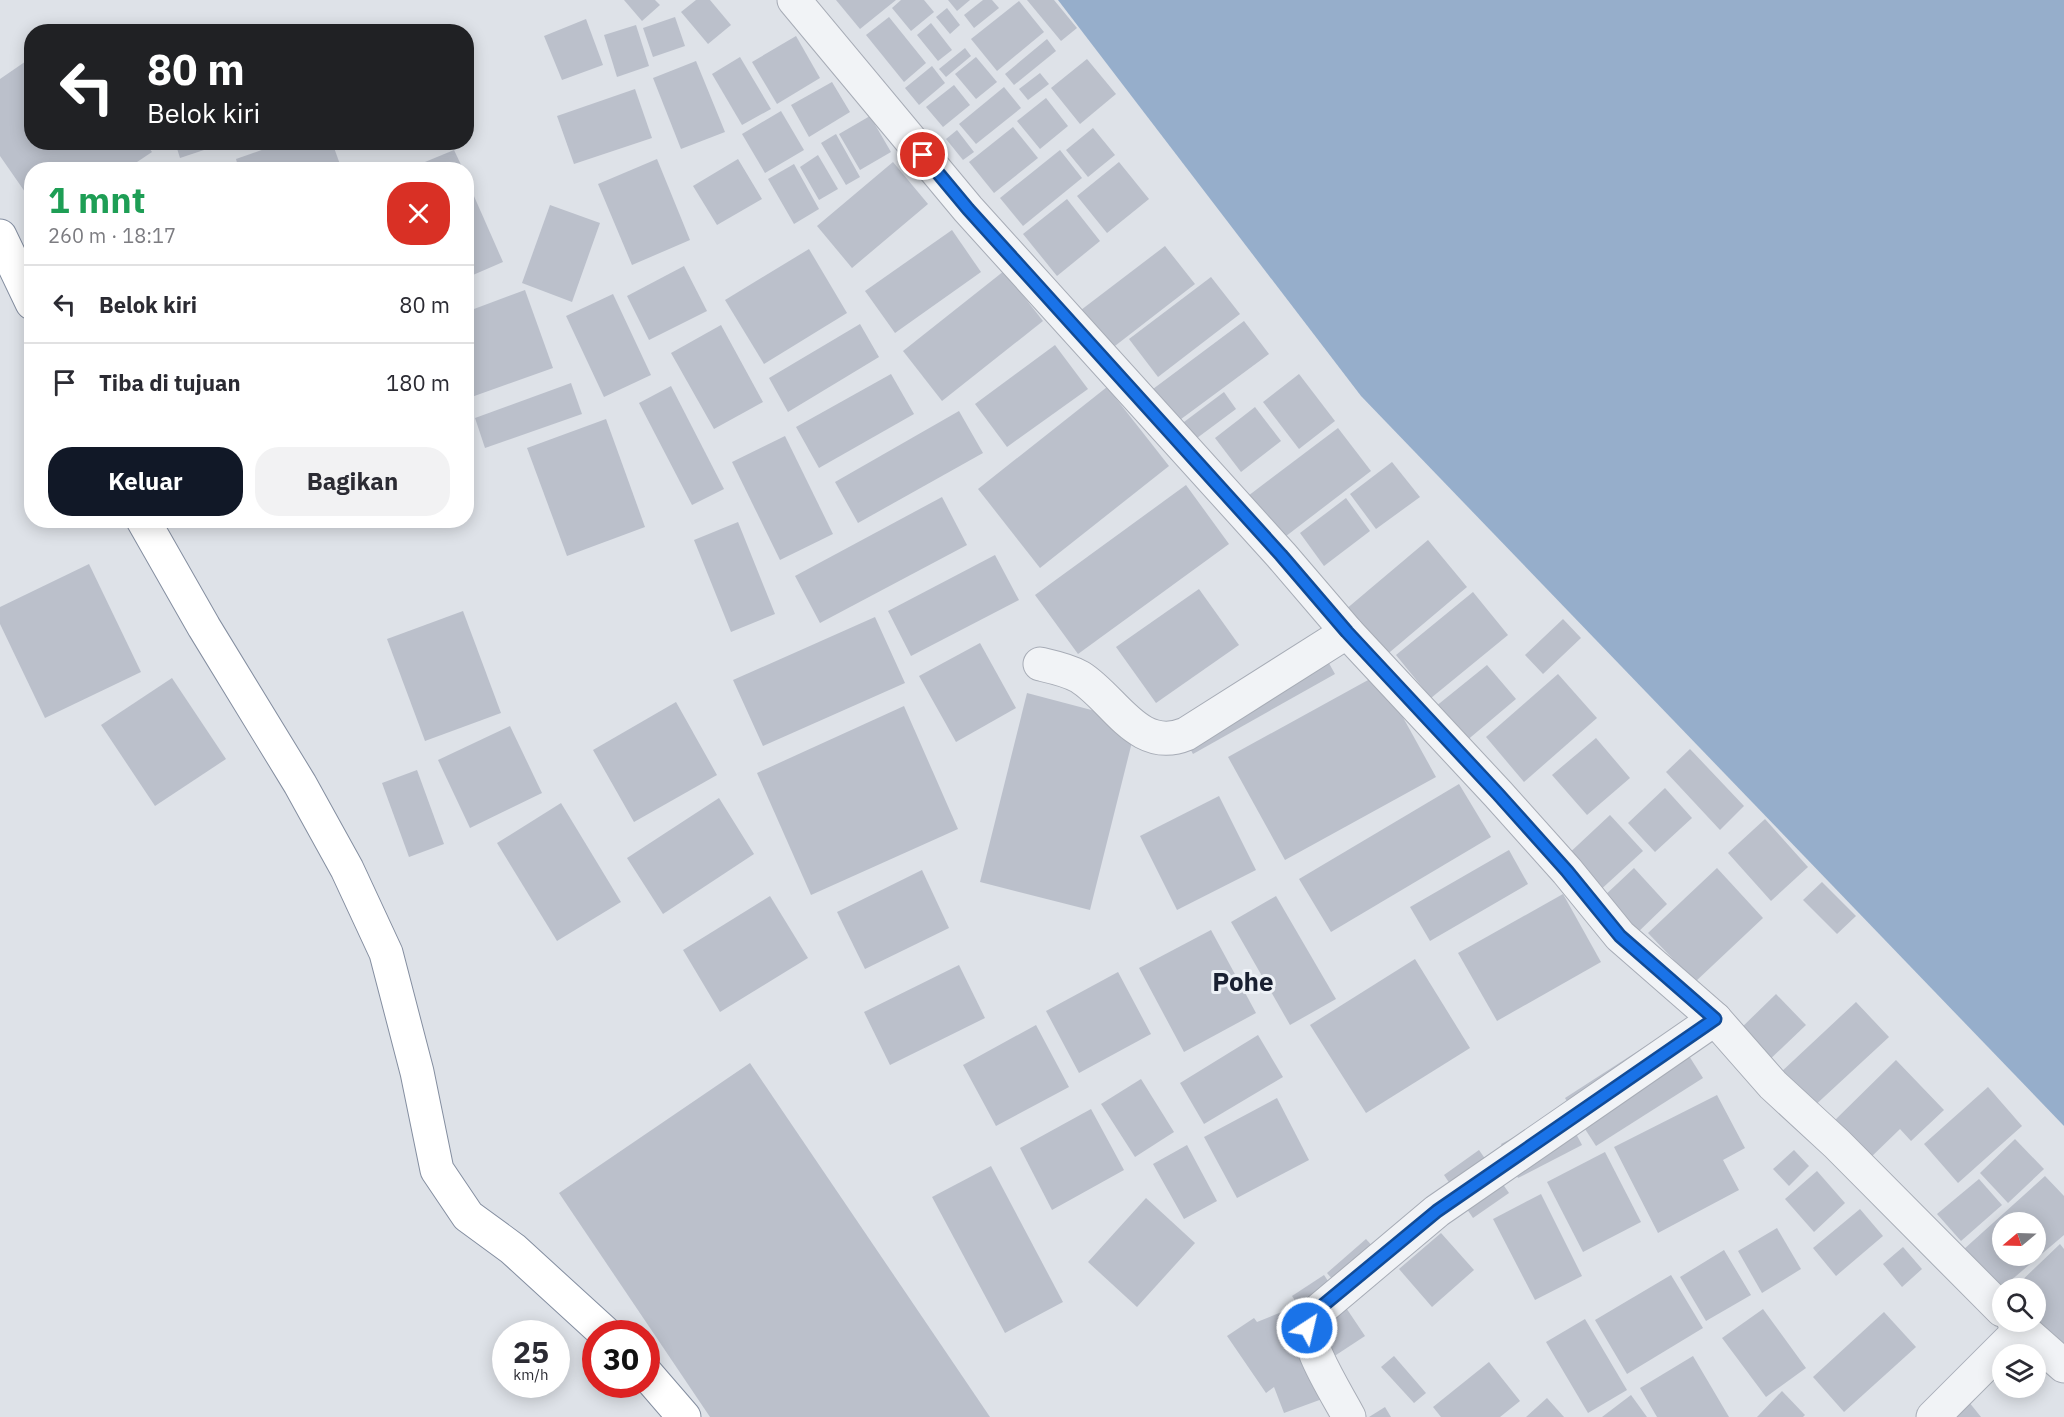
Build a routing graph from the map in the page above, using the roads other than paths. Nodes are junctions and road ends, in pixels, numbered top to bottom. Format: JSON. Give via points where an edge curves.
{"nodes":[{"id":1,"x":794,"y":0,"type":"edge"},
{"id":2,"x":0,"y":236,"type":"edge"},
{"id":3,"x":24,"y":286,"type":"edge"},
{"id":4,"x":148,"y":528,"type":"edge"},
{"id":5,"x":1347,"y":632,"type":"junction"},
{"id":6,"x":1040,"y":664,"type":"dead end"},
{"id":7,"x":1715,"y":1019,"type":"junction"},
{"id":8,"x":1992,"y":1299,"type":"edge"},
{"id":9,"x":591,"y":1320,"type":"edge"},
{"id":10,"x":2003,"y":1332,"type":"edge"},
{"id":11,"x":2026,"y":1332,"type":"edge"},
{"id":12,"x":2064,"y":1366,"type":"edge"},
{"id":13,"x":660,"y":1389,"type":"edge"},
{"id":14,"x":684,"y":1417,"type":"edge"},
{"id":15,"x":1350,"y":1417,"type":"edge"},
{"id":16,"x":1933,"y":1417,"type":"edge"}],
"edges":[{"from":1,"to":5,"type":"street","via":[[968,209]]},
{"from":2,"to":3,"type":"highway"},
{"from":4,"to":9,"type":"highway","via":[[300,784],[347,869],[386,953],[437,1170],[468,1216],[513,1249]]},
{"from":5,"to":6,"type":"street","via":[[1186,734],[1167,740],[1143,734],[1078,676]]},
{"from":5,"to":7,"type":"street","via":[[1498,794],[1620,936]]},
{"from":7,"to":8,"type":"street","via":[[1773,1085],[1838,1144]]},
{"from":7,"to":15,"type":"street","via":[[1437,1211],[1311,1317],[1307,1328],[1311,1343]]},
{"from":10,"to":16,"type":"street"},
{"from":11,"to":12,"type":"street"},
{"from":13,"to":14,"type":"highway"}]}
